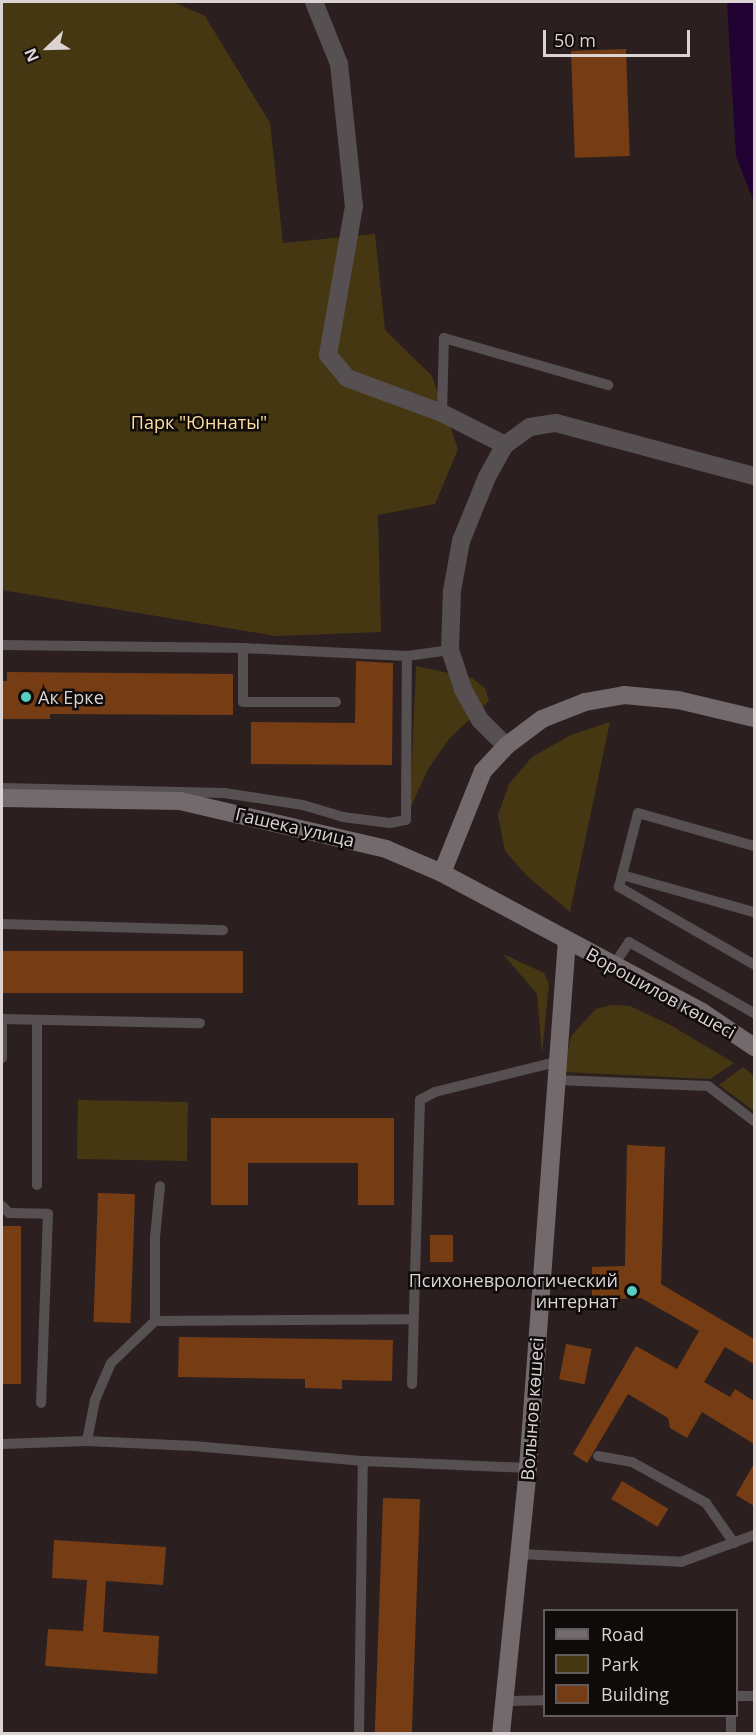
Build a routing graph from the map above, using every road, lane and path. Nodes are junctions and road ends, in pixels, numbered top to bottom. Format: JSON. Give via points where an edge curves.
{"nodes":[{"id":1,"x":314,"y":2,"type":"edge"},
{"id":2,"x":608,"y":385,"type":"dead end"},
{"id":3,"x":442,"y":413,"type":"junction"},
{"id":4,"x":505,"y":445,"type":"junction"},
{"id":5,"x":754,"y":476,"type":"edge"},
{"id":6,"x":2,"y":645,"type":"edge"},
{"id":7,"x":243,"y":648,"type":"junction"},
{"id":8,"x":450,"y":651,"type":"junction"},
{"id":9,"x":407,"y":656,"type":"junction"},
{"id":10,"x":336,"y":702,"type":"dead end"},
{"id":11,"x":754,"y":718,"type":"edge"},
{"id":12,"x":506,"y":746,"type":"junction"},
{"id":13,"x":2,"y":788,"type":"edge"},
{"id":14,"x":2,"y":798,"type":"edge"},
{"id":15,"x":754,"y":846,"type":"edge"},
{"id":16,"x":442,"y":873,"type":"junction"},
{"id":17,"x":622,"y":875,"type":"junction"},
{"id":18,"x":754,"y":912,"type":"edge"},
{"id":19,"x":2,"y":924,"type":"edge"},
{"id":20,"x":223,"y":930,"type":"dead end"},
{"id":21,"x":567,"y":940,"type":"junction"},
{"id":22,"x":753,"y":964,"type":"edge"},
{"id":23,"x":613,"y":966,"type":"junction"},
{"id":24,"x":754,"y":1013,"type":"edge"},
{"id":25,"x":2,"y":1019,"type":"edge"},
{"id":26,"x":38,"y":1020,"type":"junction"},
{"id":27,"x":200,"y":1023,"type":"dead end"},
{"id":28,"x":754,"y":1047,"type":"edge"},
{"id":29,"x":2,"y":1058,"type":"edge"},
{"id":30,"x":556,"y":1071,"type":"junction"},
{"id":31,"x":754,"y":1121,"type":"edge"},
{"id":32,"x":37,"y":1185,"type":"dead end"},
{"id":33,"x":160,"y":1186,"type":"dead end"},
{"id":34,"x":2,"y":1206,"type":"edge"},
{"id":35,"x":413,"y":1319,"type":"junction"},
{"id":36,"x":155,"y":1321,"type":"junction"},
{"id":37,"x":412,"y":1384,"type":"dead end"},
{"id":38,"x":41,"y":1402,"type":"dead end"},
{"id":39,"x":87,"y":1441,"type":"junction"},
{"id":40,"x":2,"y":1444,"type":"edge"},
{"id":41,"x":598,"y":1456,"type":"dead end"},
{"id":42,"x":363,"y":1461,"type":"junction"},
{"id":43,"x":528,"y":1468,"type":"junction"},
{"id":44,"x":754,"y":1535,"type":"edge"},
{"id":45,"x":734,"y":1543,"type":"junction"},
{"id":46,"x":520,"y":1554,"type":"junction"},
{"id":47,"x":738,"y":1696,"type":"edge"},
{"id":48,"x":754,"y":1696,"type":"edge"},
{"id":49,"x":543,"y":1700,"type":"edge"},
{"id":50,"x":505,"y":1701,"type":"junction"},
{"id":51,"x":731,"y":1717,"type":"edge"},
{"id":52,"x":359,"y":1734,"type":"edge"},
{"id":53,"x":501,"y":1734,"type":"edge"},
{"id":54,"x":731,"y":1734,"type":"edge"}],
"edges":[{"from":1,"to":3,"type":"street","via":[[339,64],[354,206],[328,356],[347,378]]},
{"from":2,"to":3,"type":"lane","via":[[444,338]]},
{"from":3,"to":4,"type":"street"},
{"from":4,"to":5,"type":"street","via":[[530,427],[556,423]]},
{"from":4,"to":8,"type":"street","via":[[487,477],[461,541],[452,591]]},
{"from":6,"to":7,"type":"lane"},
{"from":7,"to":9,"type":"lane"},
{"from":7,"to":10,"type":"lane","via":[[243,702]]},
{"from":8,"to":9,"type":"lane"},
{"from":8,"to":12,"type":"street","via":[[463,689],[480,720]]},
{"from":9,"to":13,"type":"lane","via":[[406,820],[390,823],[343,817],[303,805],[224,793]]},
{"from":11,"to":12,"type":"street","via":[[678,700],[624,695],[585,702],[542,718]]},
{"from":12,"to":16,"type":"street","via":[[483,771]]},
{"from":14,"to":16,"type":"street","name":"Гашека улица","via":[[180,801],[387,849]]},
{"from":15,"to":17,"type":"lane","via":[[638,813]]},
{"from":16,"to":21,"type":"street","name":"Гашека улица"},
{"from":17,"to":18,"type":"lane"},
{"from":17,"to":22,"type":"lane","via":[[619,887]]},
{"from":19,"to":20,"type":"lane"},
{"from":21,"to":23,"type":"street","name":"Ворошилов көшесі"},
{"from":21,"to":30,"type":"street","name":"Волынов көшесі"},
{"from":23,"to":24,"type":"lane","via":[[629,942]]},
{"from":23,"to":28,"type":"street","name":"Ворошилов көшесі","via":[[702,1012]]},
{"from":25,"to":26,"type":"lane"},
{"from":25,"to":29,"type":"lane"},
{"from":26,"to":27,"type":"lane"},
{"from":26,"to":32,"type":"lane"},
{"from":30,"to":31,"type":"lane","via":[[708,1086]]},
{"from":30,"to":35,"type":"lane","via":[[435,1092],[420,1100]]},
{"from":30,"to":43,"type":"street","name":"Волынов көшесі"},
{"from":33,"to":36,"type":"lane","via":[[155,1237]]},
{"from":34,"to":38,"type":"lane","via":[[9,1213],[48,1214]]},
{"from":35,"to":36,"type":"lane"},
{"from":35,"to":37,"type":"lane"},
{"from":36,"to":39,"type":"lane","via":[[111,1363],[95,1400]]},
{"from":39,"to":40,"type":"lane"},
{"from":39,"to":42,"type":"lane"},
{"from":41,"to":45,"type":"lane","via":[[632,1462],[706,1503]]},
{"from":42,"to":43,"type":"lane"},
{"from":42,"to":52,"type":"lane"},
{"from":43,"to":46,"type":"street","name":"Волынов көшесі"},
{"from":44,"to":45,"type":"lane"},
{"from":45,"to":46,"type":"lane","via":[[681,1562]]},
{"from":46,"to":50,"type":"street","name":"Волынов көшесі"},
{"from":47,"to":48,"type":"lane"},
{"from":49,"to":50,"type":"lane"},
{"from":50,"to":53,"type":"street","name":"Волынов көшесі"},
{"from":51,"to":54,"type":"lane"}]}
